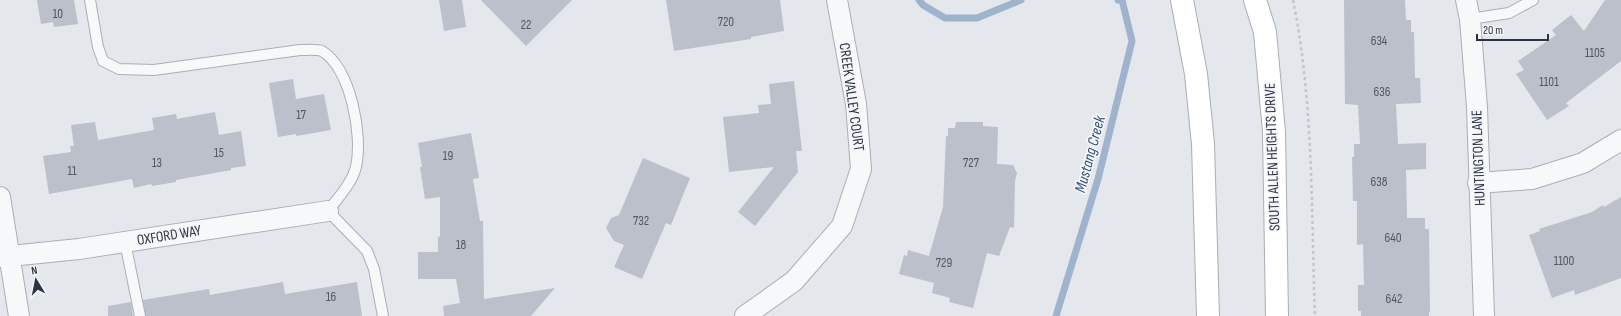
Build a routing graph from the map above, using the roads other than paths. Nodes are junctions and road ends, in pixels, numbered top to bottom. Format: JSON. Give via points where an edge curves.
{"nodes":[{"id":1,"x":90,"y":0,"type":"edge"},
{"id":2,"x":837,"y":0,"type":"edge"},
{"id":3,"x":1182,"y":0,"type":"edge"},
{"id":4,"x":1255,"y":0,"type":"edge"},
{"id":5,"x":1533,"y":0,"type":"edge"},
{"id":6,"x":1468,"y":9,"type":"edge"},
{"id":7,"x":1621,"y":140,"type":"edge"},
{"id":8,"x":1478,"y":183,"type":"junction"},
{"id":9,"x":0,"y":197,"type":"edge"},
{"id":10,"x":328,"y":211,"type":"junction"},
{"id":11,"x":125,"y":242,"type":"junction"},
{"id":12,"x":5,"y":257,"type":"edge"},
{"id":13,"x":19,"y":316,"type":"edge"},
{"id":14,"x":140,"y":316,"type":"edge"},
{"id":15,"x":383,"y":316,"type":"edge"},
{"id":16,"x":745,"y":316,"type":"edge"},
{"id":17,"x":1208,"y":316,"type":"edge"},
{"id":18,"x":1277,"y":316,"type":"edge"},
{"id":19,"x":1484,"y":316,"type":"edge"}],
"edges":[{"from":1,"to":10,"type":"lane","via":[[98,47],[104,61],[119,69],[154,70],[300,50],[320,50],[336,63],[348,89],[358,138],[356,167],[351,179]]},
{"from":2,"to":16,"type":"street","name":"CREEK VALLEY COURT","via":[[856,104],[861,169],[842,226],[794,281]]},
{"from":3,"to":17,"type":"main road","via":[[1196,74],[1203,144]]},
{"from":4,"to":18,"type":"main road","name":"SOUTH ALLEN HEIGHTS DRIVE","via":[[1265,32],[1274,132]]},
{"from":5,"to":6,"type":"lane","via":[[1509,12]]},
{"from":6,"to":8,"type":"street","name":"HUNTINGTON LANE","via":[[1477,107]]},
{"from":7,"to":8,"type":"street","via":[[1583,163],[1532,180]]},
{"from":8,"to":19,"type":"street","name":"HUNTINGTON LANE"},
{"from":9,"to":12,"type":"street"},
{"from":10,"to":11,"type":"street","name":"OXFORD WAY"},
{"from":10,"to":15,"type":"lane","via":[[367,251],[374,269]]},
{"from":11,"to":12,"type":"street","name":"OXFORD WAY"},
{"from":11,"to":14,"type":"lane"},
{"from":12,"to":13,"type":"street"}]}
